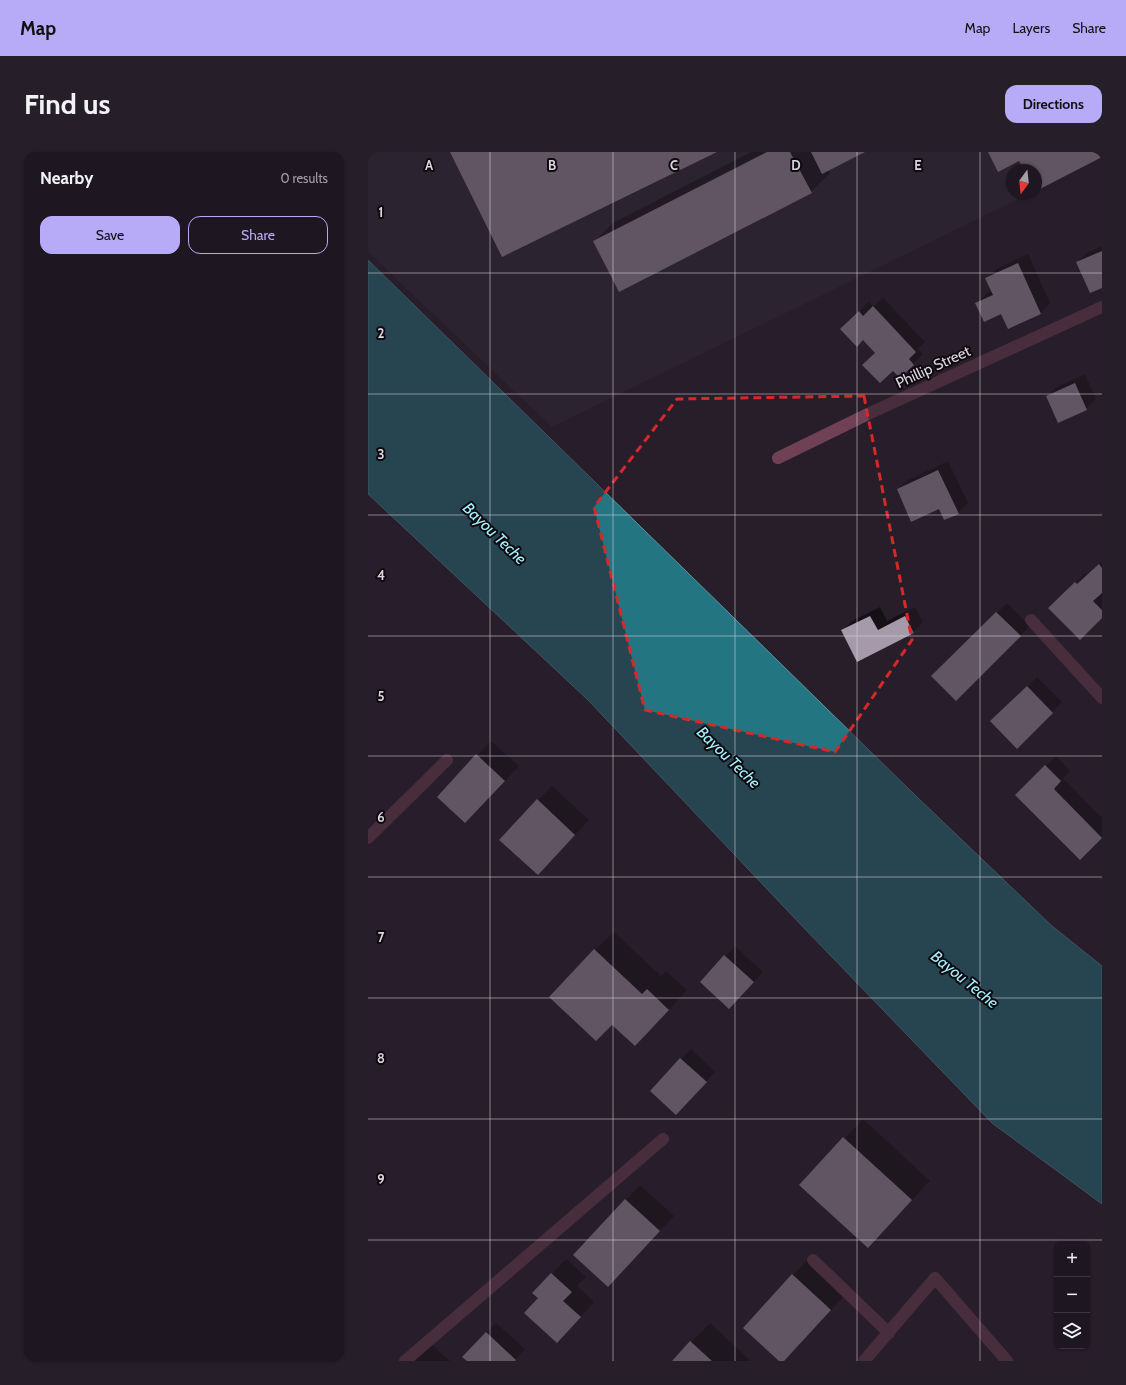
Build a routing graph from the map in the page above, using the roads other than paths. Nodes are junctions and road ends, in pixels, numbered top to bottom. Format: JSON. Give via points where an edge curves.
{"nodes":[{"id":1,"x":1102,"y":307,"type":"edge"},
{"id":2,"x":778,"y":458,"type":"dead end"},
{"id":3,"x":1031,"y":620,"type":"dead end"},
{"id":4,"x":1102,"y":698,"type":"edge"},
{"id":5,"x":447,"y":760,"type":"dead end"},
{"id":6,"x":368,"y":838,"type":"edge"},
{"id":7,"x":663,"y":1139,"type":"dead end"},
{"id":8,"x":813,"y":1260,"type":"dead end"},
{"id":9,"x":889,"y":1333,"type":"junction"},
{"id":10,"x":405,"y":1361,"type":"edge"},
{"id":11,"x":864,"y":1361,"type":"edge"},
{"id":12,"x":1007,"y":1361,"type":"edge"}],
"edges":[{"from":1,"to":2,"type":"street","name":"Phillip Street"},
{"from":3,"to":4,"type":"street"},
{"from":5,"to":6,"type":"street"},
{"from":7,"to":10,"type":"street"},
{"from":8,"to":9,"type":"street"},
{"from":9,"to":11,"type":"street"},
{"from":9,"to":12,"type":"street","via":[[935,1278]]}]}
